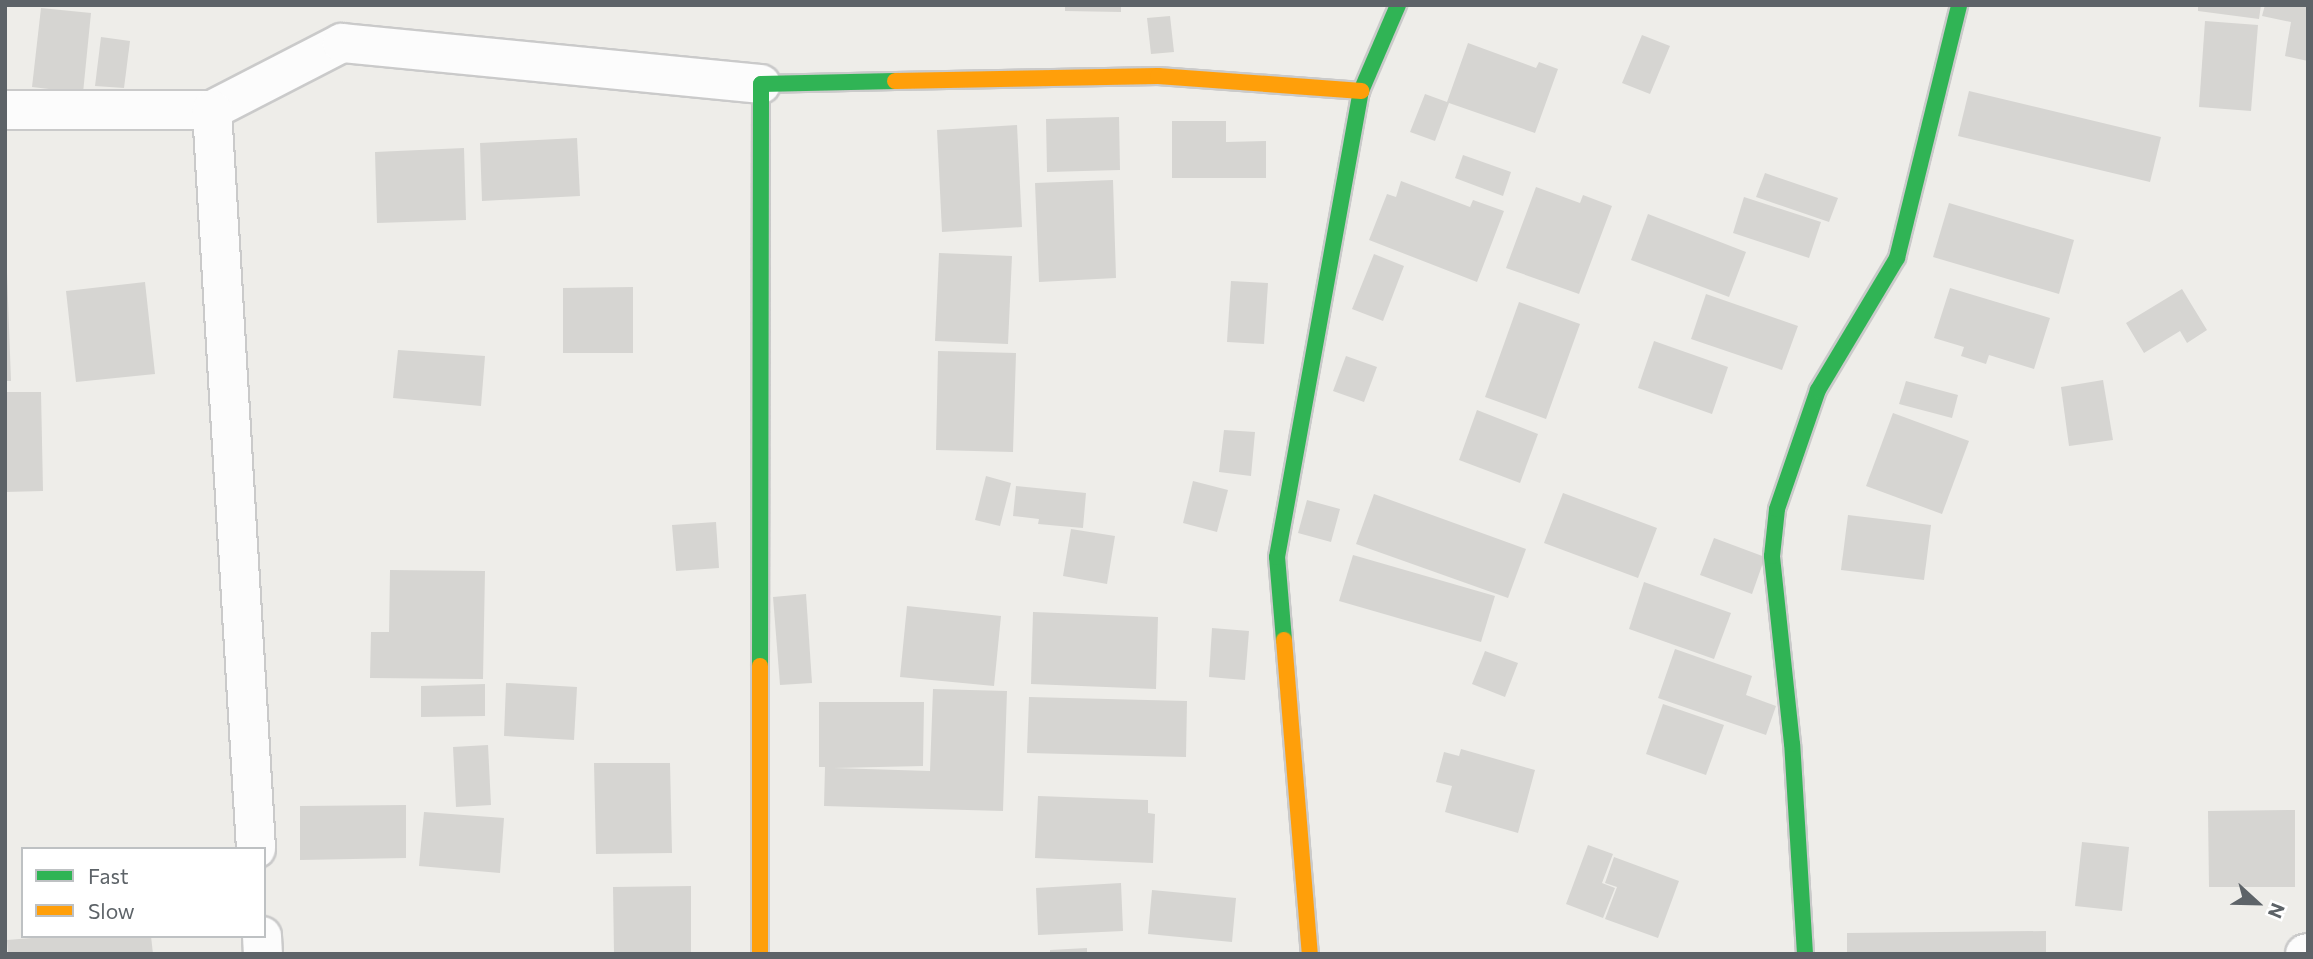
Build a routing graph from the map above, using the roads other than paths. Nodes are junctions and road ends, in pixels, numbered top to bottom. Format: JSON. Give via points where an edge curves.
{"nodes":[{"id":1,"x":1398,"y":5,"type":"edge"},
{"id":2,"x":1959,"y":5,"type":"edge"},
{"id":3,"x":761,"y":84,"type":"junction"},
{"id":4,"x":1361,"y":91,"type":"junction"},
{"id":5,"x":5,"y":110,"type":"edge"},
{"id":6,"x":212,"y":110,"type":"junction"},
{"id":7,"x":256,"y":847,"type":"edge"},
{"id":8,"x":760,"y":954,"type":"edge"},
{"id":9,"x":1310,"y":954,"type":"edge"},
{"id":10,"x":1805,"y":954,"type":"edge"}],
"edges":[{"from":1,"to":4,"type":"street"},
{"from":2,"to":10,"type":"street","via":[[1897,258],[1818,390],[1777,509],[1772,556],[1792,744]]},
{"from":3,"to":4,"type":"street","via":[[1158,76]]},
{"from":3,"to":6,"type":"street","via":[[342,43]]},
{"from":3,"to":8,"type":"street"},
{"from":4,"to":9,"type":"street","via":[[1277,557]]},
{"from":5,"to":6,"type":"street"},
{"from":6,"to":7,"type":"street"}]}
